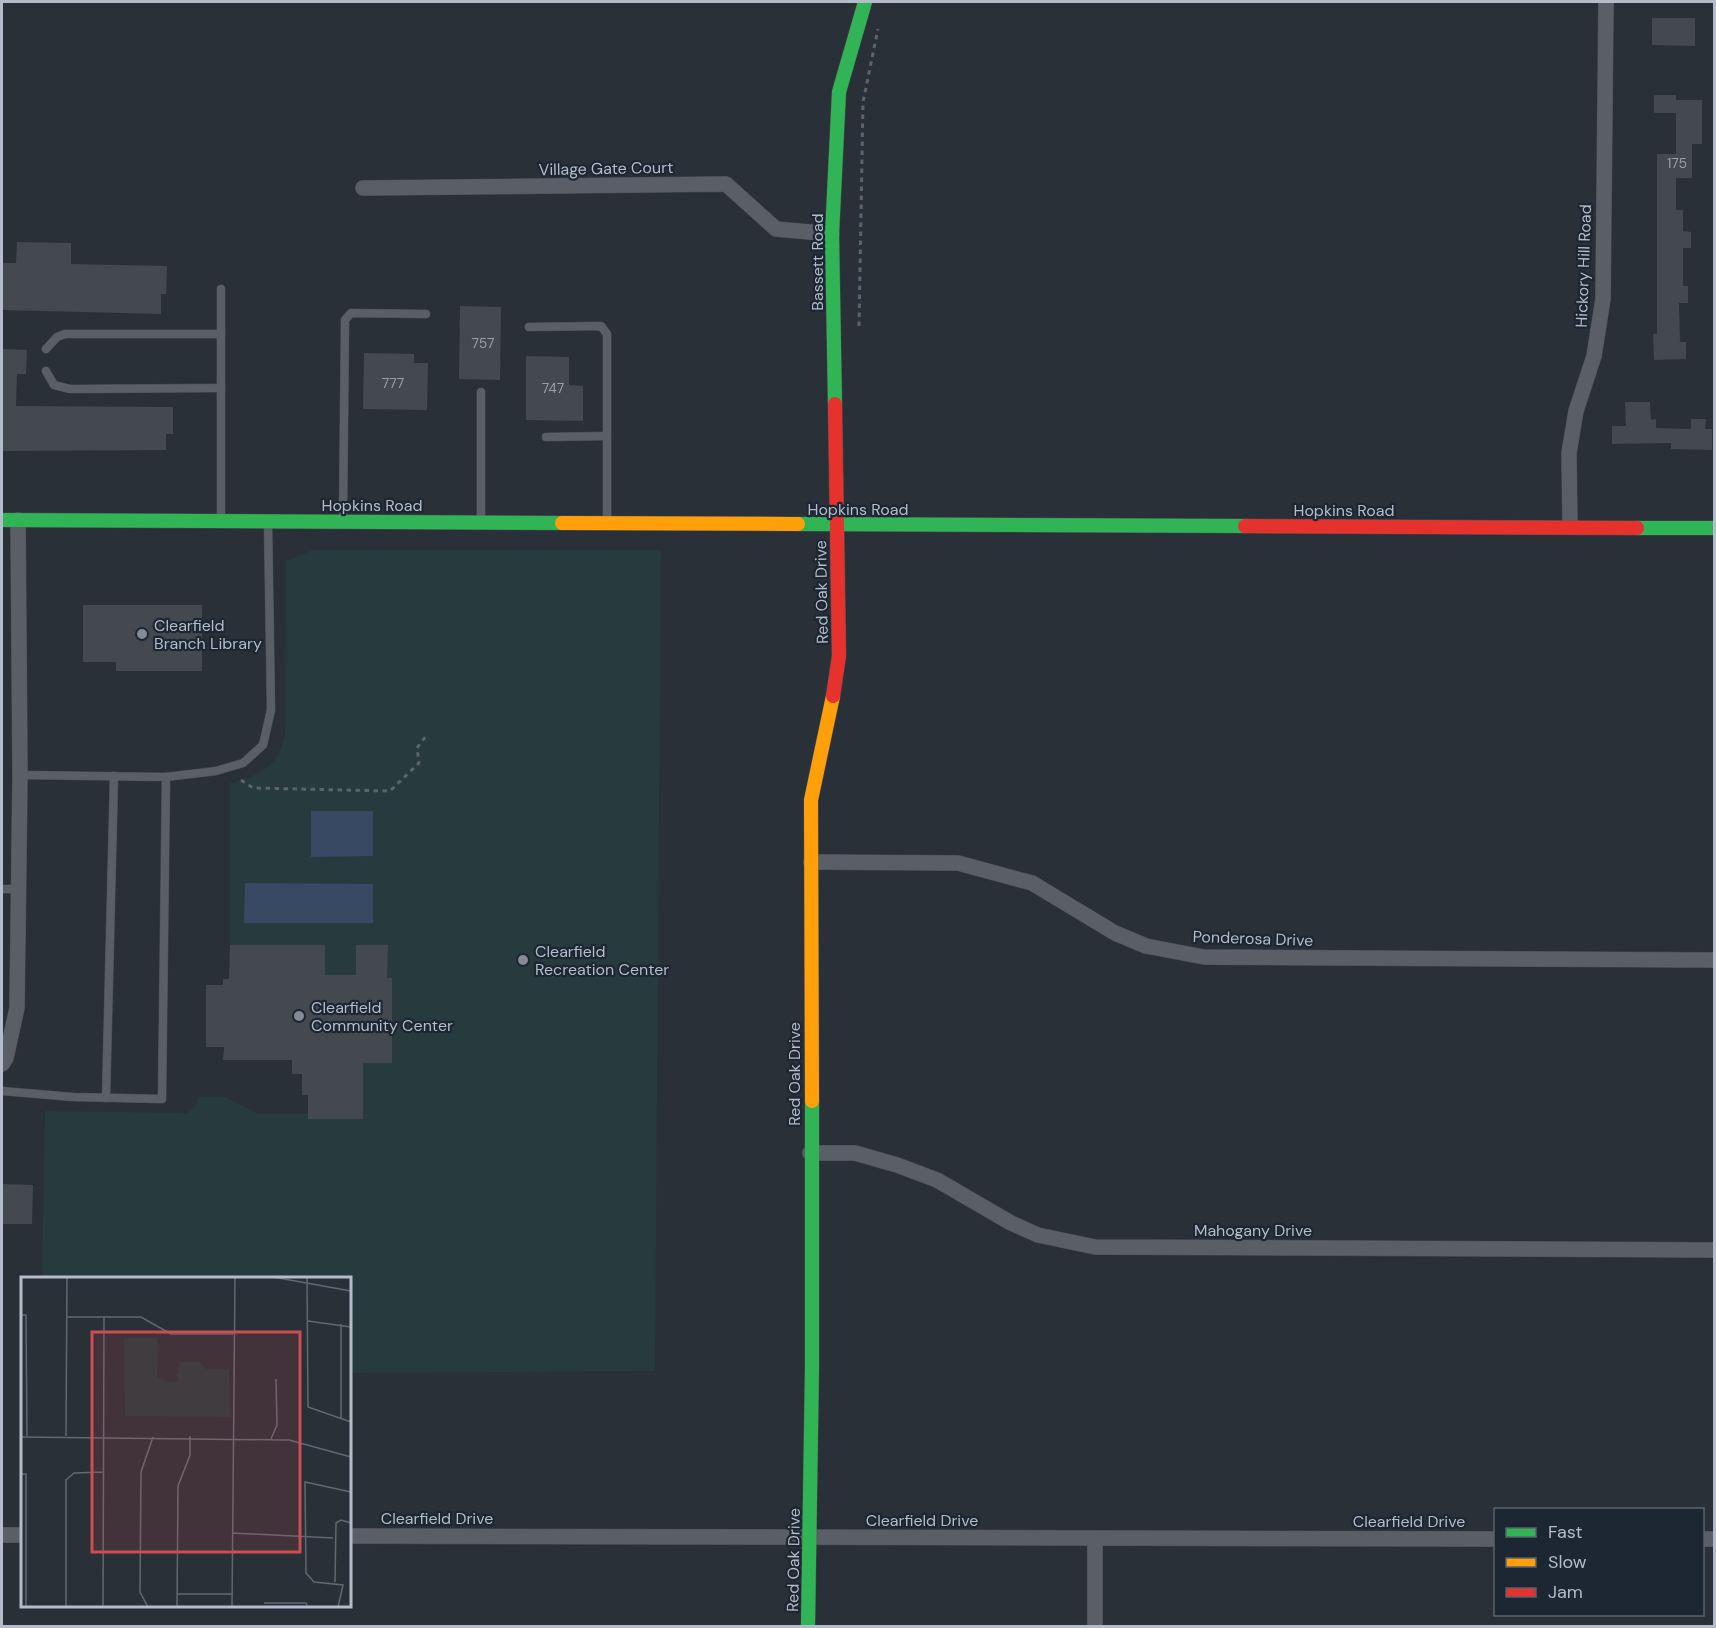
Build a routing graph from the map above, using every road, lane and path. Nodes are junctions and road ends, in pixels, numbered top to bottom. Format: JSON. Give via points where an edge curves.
{"nodes":[{"id":1,"x":865,"y":2,"type":"edge"},
{"id":2,"x":1606,"y":2,"type":"edge"},
{"id":3,"x":879,"y":27,"type":"dead end"},
{"id":4,"x":363,"y":188,"type":"dead end"},
{"id":5,"x":832,"y":234,"type":"junction"},
{"id":6,"x":221,"y":290,"type":"dead end"},
{"id":7,"x":426,"y":314,"type":"dead end"},
{"id":8,"x":860,"y":326,"type":"dead end"},
{"id":9,"x":529,"y":327,"type":"dead end"},
{"id":10,"x":221,"y":334,"type":"junction"},
{"id":11,"x":46,"y":349,"type":"dead end"},
{"id":12,"x":46,"y":371,"type":"dead end"},
{"id":13,"x":221,"y":388,"type":"junction"},
{"id":14,"x":481,"y":392,"type":"dead end"},
{"id":15,"x":607,"y":436,"type":"junction"},
{"id":16,"x":546,"y":437,"type":"dead end"},
{"id":17,"x":2,"y":520,"type":"edge"},
{"id":18,"x":18,"y":520,"type":"junction"},
{"id":19,"x":221,"y":521,"type":"junction"},
{"id":20,"x":268,"y":521,"type":"junction"},
{"id":21,"x":343,"y":521,"type":"junction"},
{"id":22,"x":481,"y":522,"type":"junction"},
{"id":23,"x":607,"y":523,"type":"junction"},
{"id":24,"x":836,"y":525,"type":"junction"},
{"id":25,"x":1570,"y":527,"type":"junction"},
{"id":26,"x":1714,"y":528,"type":"edge"},
{"id":27,"x":426,"y":736,"type":"dead end"},
{"id":28,"x":20,"y":775,"type":"junction"},
{"id":29,"x":114,"y":776,"type":"junction"},
{"id":30,"x":166,"y":777,"type":"junction"},
{"id":31,"x":241,"y":780,"type":"dead end"},
{"id":32,"x":811,"y":862,"type":"junction"},
{"id":33,"x":2,"y":889,"type":"edge"},
{"id":34,"x":20,"y":889,"type":"junction"},
{"id":35,"x":1714,"y":960,"type":"edge"},
{"id":36,"x":2,"y":1064,"type":"edge"},
{"id":37,"x":2,"y":1091,"type":"edge"},
{"id":38,"x":106,"y":1098,"type":"junction"},
{"id":39,"x":810,"y":1153,"type":"junction"},
{"id":40,"x":1714,"y":1250,"type":"edge"},
{"id":41,"x":2,"y":1535,"type":"edge"},
{"id":42,"x":21,"y":1535,"type":"edge"},
{"id":43,"x":351,"y":1536,"type":"edge"},
{"id":44,"x":1095,"y":1538,"type":"junction"},
{"id":45,"x":810,"y":1539,"type":"junction"},
{"id":46,"x":1494,"y":1539,"type":"edge"},
{"id":47,"x":808,"y":1626,"type":"edge"},
{"id":48,"x":1095,"y":1626,"type":"edge"}],
"edges":[{"from":1,"to":5,"type":"street","name":"Bassett Road","via":[[839,92]]},
{"from":2,"to":25,"type":"street","name":"Hickory Hill Road","via":[[1603,299],[1594,356],[1576,411],[1569,453]]},
{"from":3,"to":8,"type":"path","via":[[863,102]]},
{"from":4,"to":5,"type":"street","name":"Village Gate Court","via":[[726,184],[776,229]]},
{"from":5,"to":24,"type":"street","name":"Bassett Road"},
{"from":6,"to":10,"type":"lane"},
{"from":7,"to":21,"type":"lane","via":[[351,313],[345,320]]},
{"from":9,"to":15,"type":"lane","via":[[601,326],[607,334]]},
{"from":10,"to":11,"type":"lane","via":[[65,334]]},
{"from":10,"to":13,"type":"lane"},
{"from":12,"to":13,"type":"lane","via":[[54,385],[70,389]]},
{"from":13,"to":19,"type":"lane"},
{"from":14,"to":22,"type":"lane"},
{"from":15,"to":16,"type":"lane"},
{"from":15,"to":23,"type":"lane"},
{"from":17,"to":18,"type":"street","name":"Hopkins Road"},
{"from":18,"to":19,"type":"street","name":"Hopkins Road"},
{"from":18,"to":28,"type":"street"},
{"from":19,"to":20,"type":"street","name":"Hopkins Road"},
{"from":20,"to":21,"type":"street","name":"Hopkins Road"},
{"from":20,"to":30,"type":"lane","via":[[271,710],[263,745],[243,763],[216,771]]},
{"from":21,"to":22,"type":"street","name":"Hopkins Road"},
{"from":22,"to":23,"type":"street","name":"Hopkins Road"},
{"from":23,"to":24,"type":"street","name":"Hopkins Road"},
{"from":24,"to":25,"type":"street","name":"Hopkins Road"},
{"from":24,"to":32,"type":"street","name":"Red Oak Drive","via":[[838,676],[816,761],[811,800]]},
{"from":25,"to":26,"type":"street","name":"Hopkins Road"},
{"from":27,"to":31,"type":"path","via":[[417,748],[419,763],[390,792],[253,788]]},
{"from":28,"to":29,"type":"lane"},
{"from":28,"to":34,"type":"street"},
{"from":29,"to":30,"type":"lane"},
{"from":29,"to":38,"type":"lane"},
{"from":30,"to":38,"type":"lane","via":[[162,1099]]},
{"from":32,"to":35,"type":"street","name":"Ponderosa Drive","via":[[958,863],[1032,883],[1115,933],[1146,946],[1204,957]]},
{"from":32,"to":39,"type":"street","name":"Red Oak Drive"},
{"from":33,"to":34,"type":"lane"},
{"from":34,"to":36,"type":"street","via":[[17,1008]]},
{"from":37,"to":38,"type":"lane"},
{"from":39,"to":40,"type":"street","name":"Mahogany Drive","via":[[855,1153],[897,1165],[937,1180],[1011,1223],[1038,1234],[1095,1247]]},
{"from":39,"to":45,"type":"street","name":"Red Oak Drive"},
{"from":41,"to":42,"type":"street"},
{"from":43,"to":45,"type":"street","name":"Clearfield Drive"},
{"from":44,"to":45,"type":"street","name":"Clearfield Drive"},
{"from":44,"to":46,"type":"street","name":"Clearfield Drive"},
{"from":44,"to":48,"type":"street"},
{"from":45,"to":47,"type":"street","name":"Red Oak Drive"}]}
